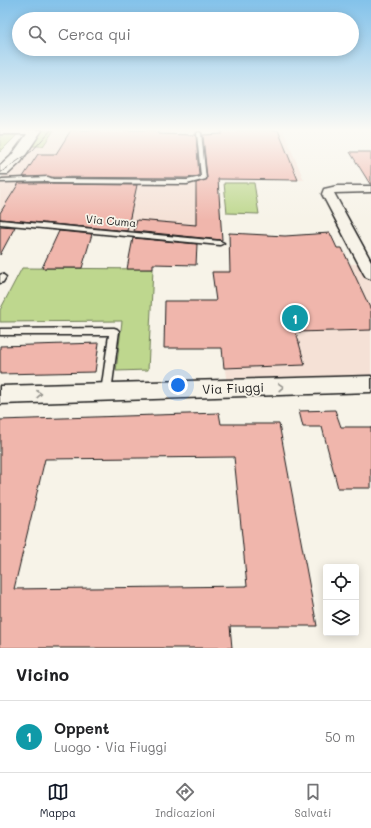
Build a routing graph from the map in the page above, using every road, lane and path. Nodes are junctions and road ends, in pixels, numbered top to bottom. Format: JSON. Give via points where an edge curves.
{"nodes":[{"id":1,"x":202,"y":160,"type":"edge"},
{"id":2,"x":5,"y":166,"type":"edge"},
{"id":3,"x":371,"y":189,"type":"edge"},
{"id":4,"x":0,"y":222,"type":"edge"},
{"id":5,"x":220,"y":243,"type":"dead end"},
{"id":6,"x":371,"y":274,"type":"edge"},
{"id":7,"x":0,"y":332,"type":"edge"},
{"id":8,"x":371,"y":384,"type":"edge"},
{"id":9,"x":106,"y":392,"type":"junction"},
{"id":10,"x":0,"y":395,"type":"edge"}],
"edges":[{"from":1,"to":2,"type":"lane","via":[[204,178],[187,182],[48,179]]},
{"from":3,"to":6,"type":"street","via":[[328,191]]},
{"from":4,"to":5,"type":"lane","name":"Via Cuma"},
{"from":7,"to":9,"type":"lane","via":[[114,331]]},
{"from":9,"to":8,"type":"street","name":"Via Fiuggi","one_way":true},
{"from":10,"to":9,"type":"street","name":"Via Fiuggi","one_way":true}]}
